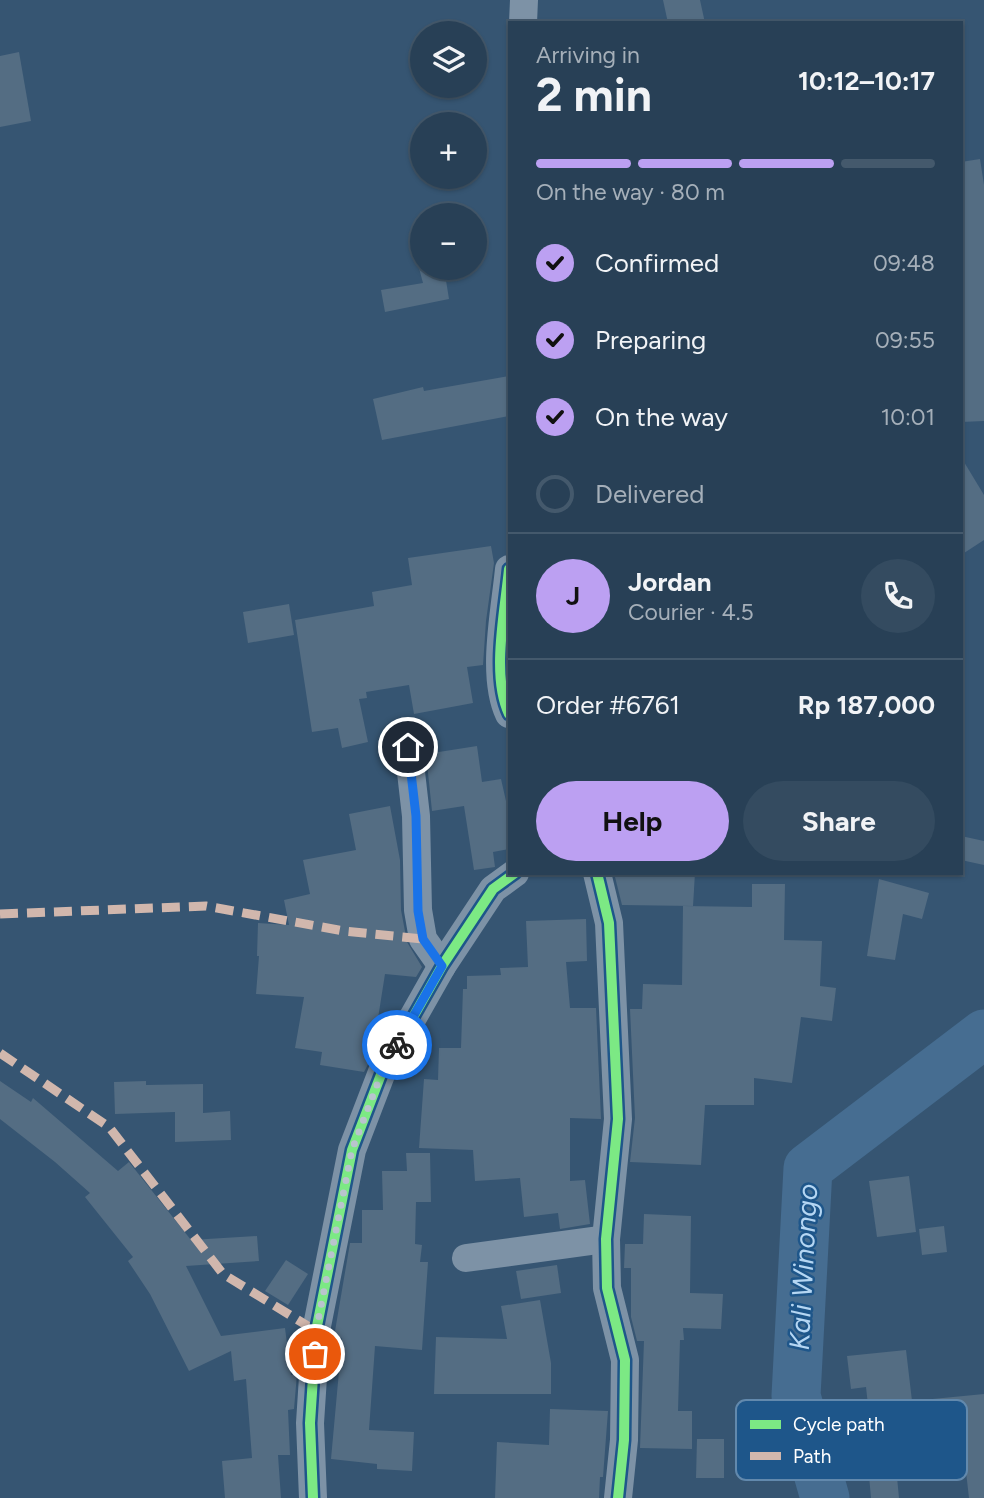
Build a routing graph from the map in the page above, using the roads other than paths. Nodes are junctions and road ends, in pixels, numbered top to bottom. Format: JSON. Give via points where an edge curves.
{"nodes":[{"id":1,"x":524,"y":0,"type":"edge"},
{"id":2,"x":523,"y":21,"type":"edge"},
{"id":3,"x":508,"y":581,"type":"edge"},
{"id":4,"x":508,"y":711,"type":"edge"},
{"id":5,"x":408,"y":747,"type":"dead end"},
{"id":6,"x":512,"y":875,"type":"edge"},
{"id":7,"x":597,"y":875,"type":"edge"},
{"id":8,"x":442,"y":966,"type":"junction"},
{"id":9,"x":606,"y":1240,"type":"junction"},
{"id":10,"x":466,"y":1258,"type":"dead end"},
{"id":11,"x":313,"y":1498,"type":"edge"},
{"id":12,"x":618,"y":1498,"type":"edge"}],
"edges":[{"from":1,"to":2,"type":"street"},
{"from":3,"to":4,"type":"street","via":[[500,676]]},
{"from":5,"to":8,"type":"street","via":[[416,816],[418,911],[423,939]]},
{"from":6,"to":8,"type":"street","via":[[493,889]]},
{"from":7,"to":9,"type":"street","via":[[609,923],[618,1119]]},
{"from":8,"to":11,"type":"street","via":[[382,1072],[352,1150],[316,1331],[310,1423]]},
{"from":9,"to":10,"type":"street"},
{"from":9,"to":12,"type":"street","via":[[607,1289],[625,1360]]}]}
